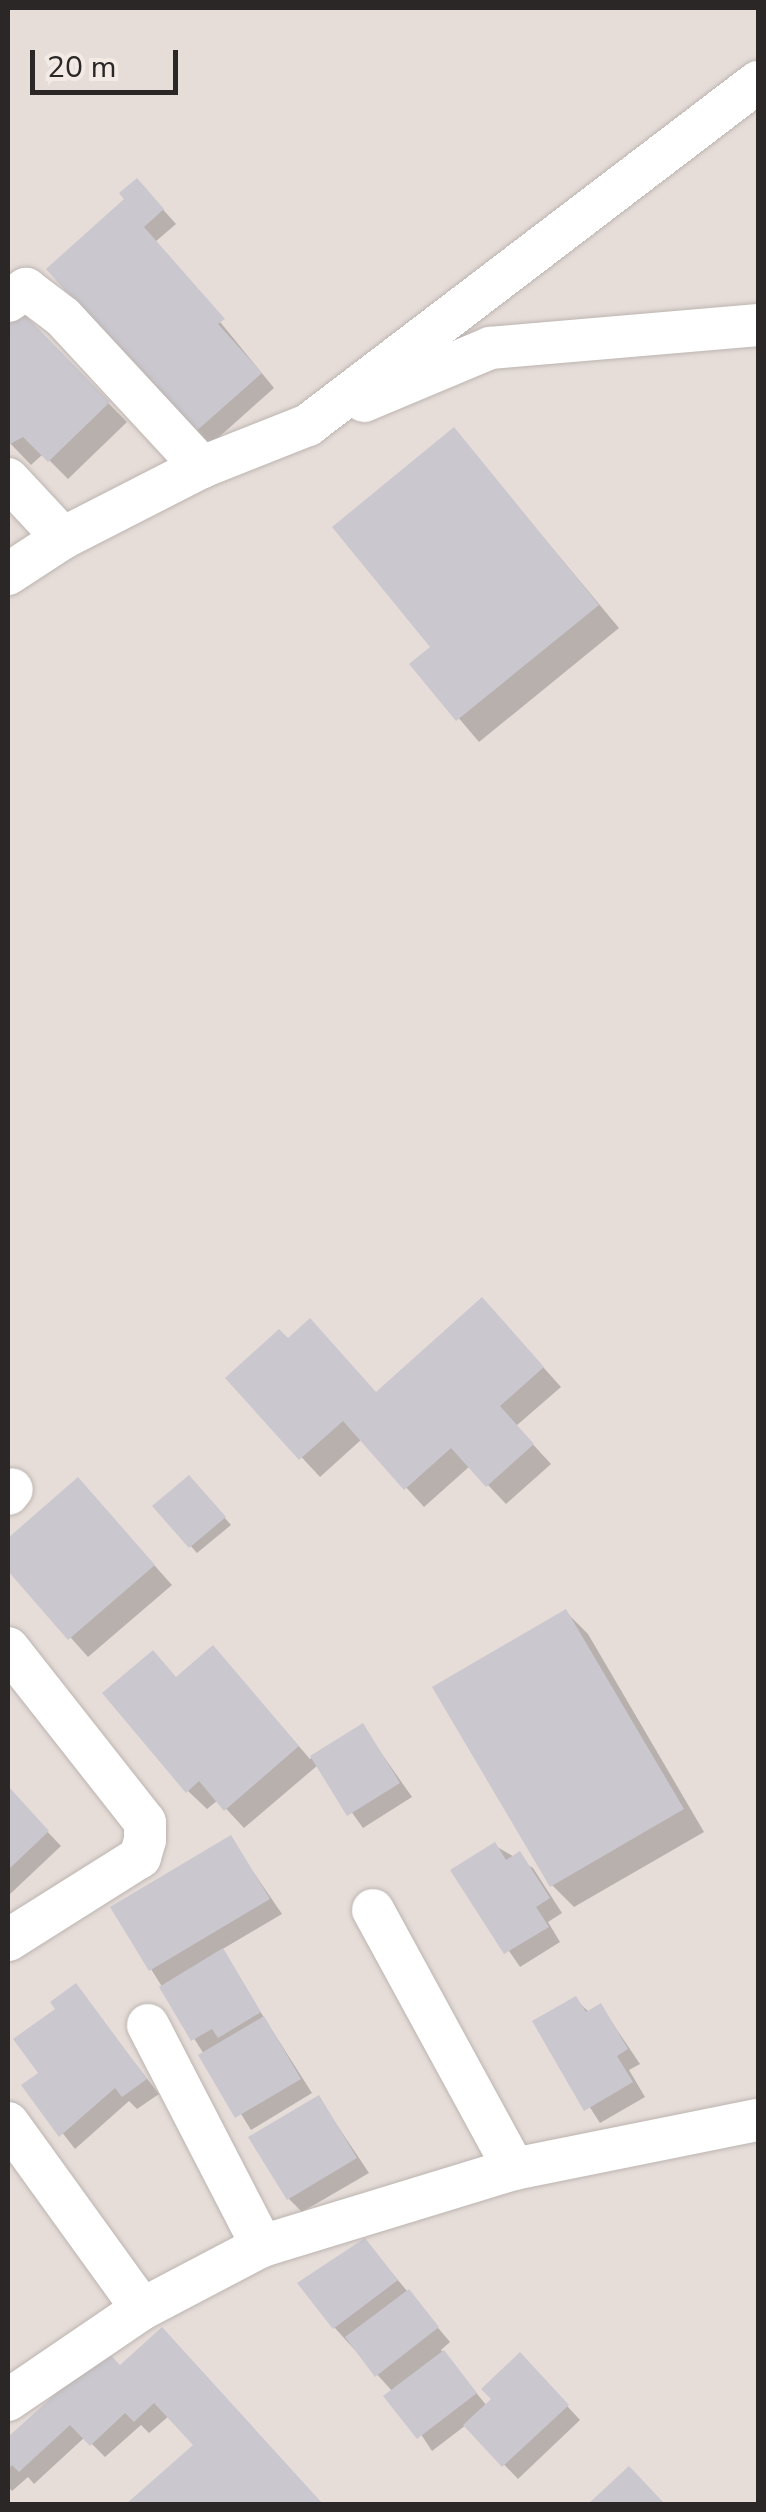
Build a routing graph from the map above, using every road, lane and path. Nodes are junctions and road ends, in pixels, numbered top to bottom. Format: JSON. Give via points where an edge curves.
{"nodes":[{"id":1,"x":758,"y":82,"type":"edge"},
{"id":2,"x":8,"y":301,"type":"edge"},
{"id":3,"x":758,"y":325,"type":"edge"},
{"id":4,"x":308,"y":425,"type":"junction"},
{"id":5,"x":202,"y":467,"type":"junction"},
{"id":6,"x":8,"y":479,"type":"edge"},
{"id":7,"x":62,"y":538,"type":"junction"},
{"id":8,"x":8,"y":574,"type":"edge"},
{"id":9,"x":8,"y":1648,"type":"edge"},
{"id":10,"x":374,"y":1910,"type":"dead end"},
{"id":11,"x":8,"y":1940,"type":"edge"},
{"id":12,"x":148,"y":2024,"type":"dead end"},
{"id":13,"x":758,"y":2120,"type":"edge"},
{"id":14,"x":8,"y":2123,"type":"edge"},
{"id":15,"x":514,"y":2169,"type":"junction"},
{"id":16,"x":262,"y":2246,"type":"junction"},
{"id":17,"x":142,"y":2309,"type":"junction"},
{"id":18,"x":8,"y":2400,"type":"edge"}],
"edges":[{"from":1,"to":4,"type":"street"},
{"from":2,"to":5,"type":"street","via":[[26,289],[62,317]]},
{"from":3,"to":4,"type":"street","via":[[490,348]]},
{"from":4,"to":5,"type":"street"},
{"from":5,"to":7,"type":"street"},
{"from":6,"to":7,"type":"street"},
{"from":7,"to":8,"type":"street"},
{"from":9,"to":11,"type":"street","via":[[145,1822],[146,1840],[140,1857]]},
{"from":10,"to":15,"type":"street"},
{"from":12,"to":16,"type":"street"},
{"from":13,"to":15,"type":"street"},
{"from":14,"to":17,"type":"street"},
{"from":15,"to":16,"type":"street"},
{"from":16,"to":17,"type":"street"},
{"from":17,"to":18,"type":"street"}]}
